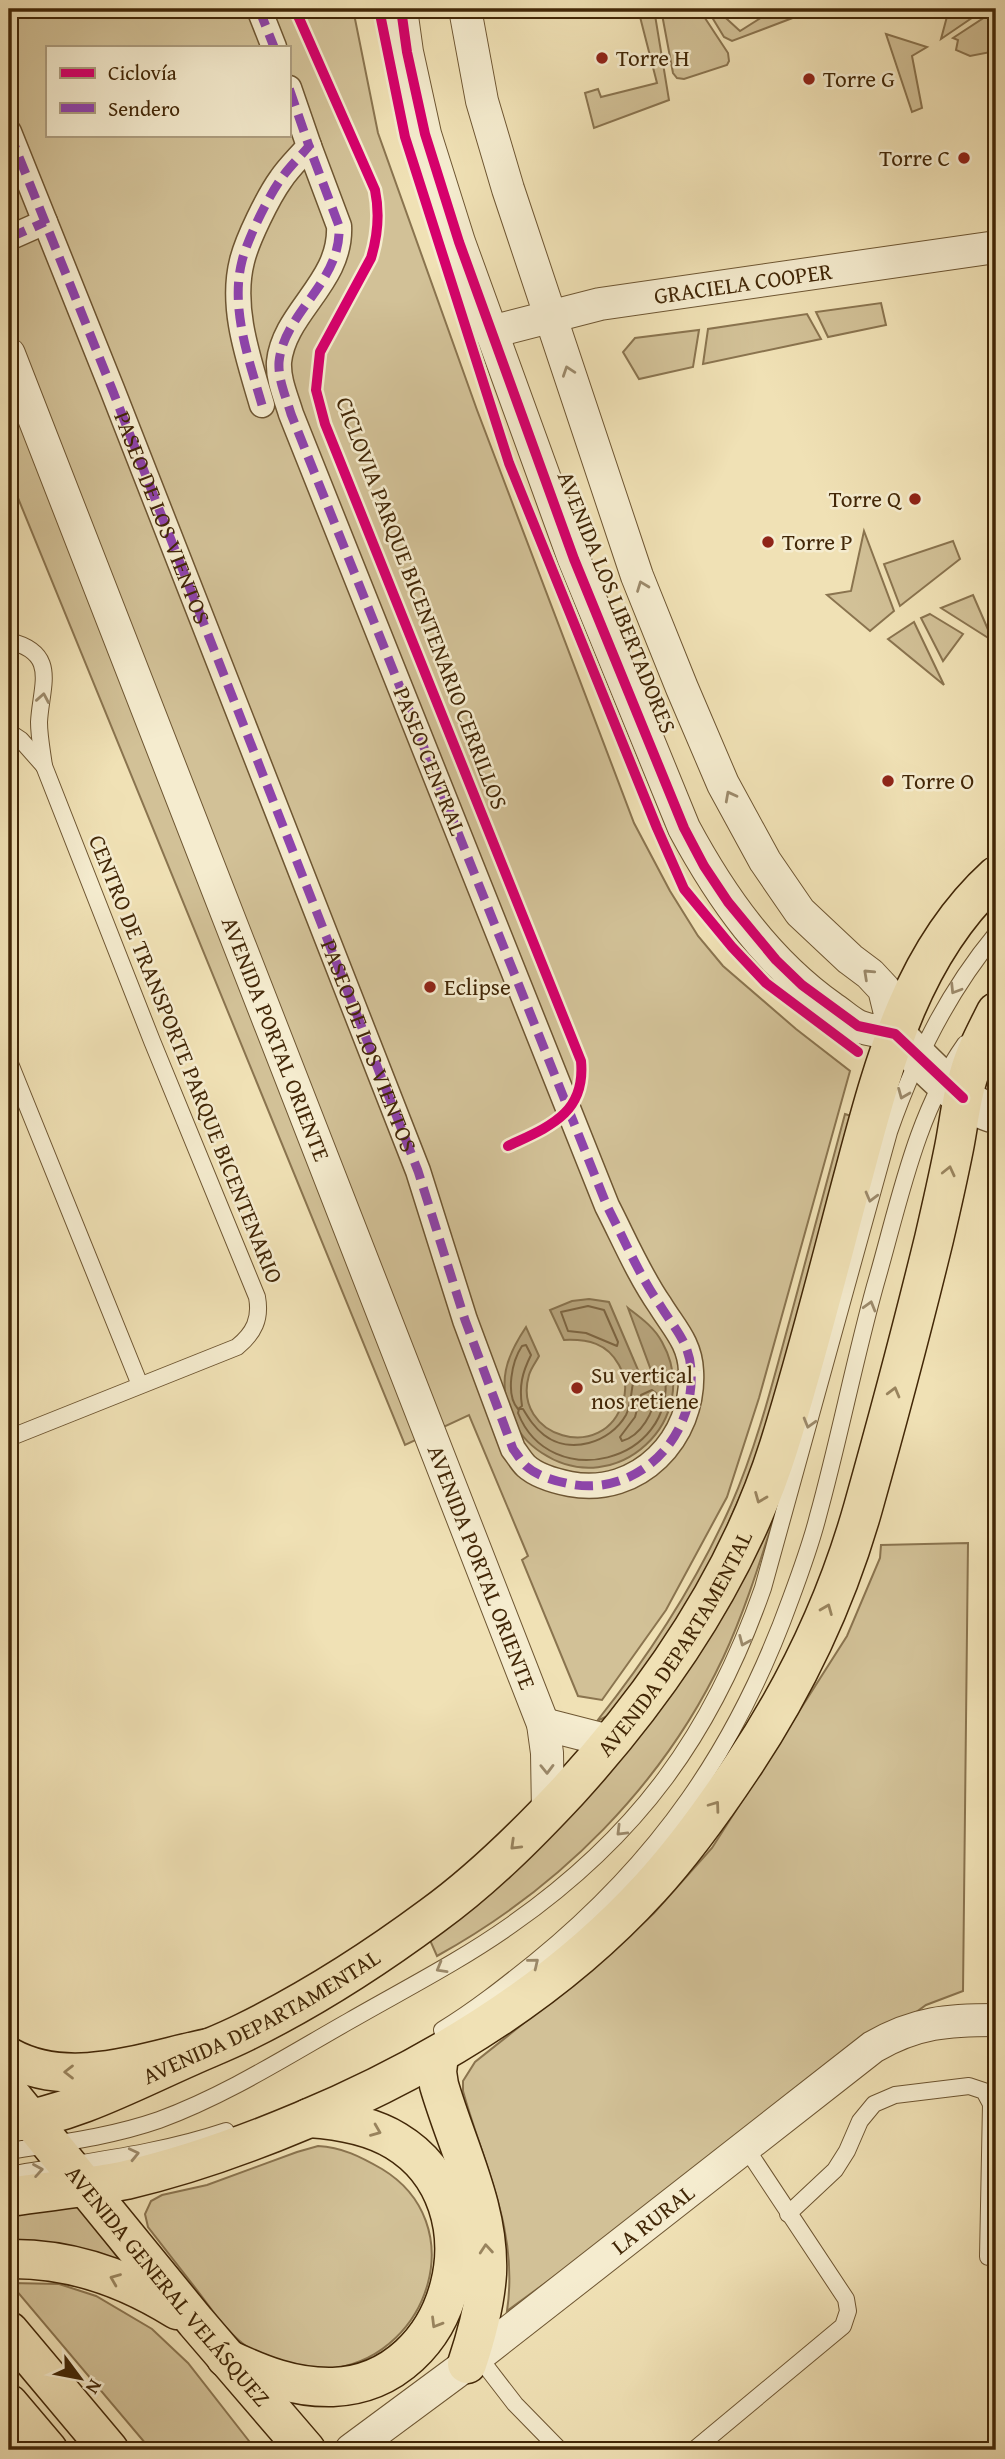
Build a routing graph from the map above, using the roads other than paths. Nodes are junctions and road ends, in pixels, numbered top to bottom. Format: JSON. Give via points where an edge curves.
{"nodes":[{"id":1,"x":259,"y":9,"type":"edge"},
{"id":2,"x":401,"y":9,"type":"edge"},
{"id":3,"x":465,"y":9,"type":"edge"},
{"id":4,"x":274,"y":46,"type":"edge"},
{"id":5,"x":290,"y":91,"type":"edge"},
{"id":6,"x":9,"y":132,"type":"edge"},
{"id":7,"x":309,"y":146,"type":"junction"},
{"id":8,"x":45,"y":222,"type":"junction"},
{"id":9,"x":9,"y":238,"type":"edge"},
{"id":10,"x":996,"y":247,"type":"edge"},
{"id":11,"x":549,"y":316,"type":"junction"},
{"id":12,"x":491,"y":332,"type":"junction"},
{"id":13,"x":9,"y":354,"type":"edge"},
{"id":14,"x":262,"y":405,"type":"dead end"},
{"id":15,"x":9,"y":642,"type":"edge"},
{"id":16,"x":682,"y":688,"type":"junction"},
{"id":17,"x":636,"y":707,"type":"junction"},
{"id":18,"x":9,"y":732,"type":"edge"},
{"id":19,"x":44,"y":766,"type":"junction"},
{"id":20,"x":996,"y":876,"type":"edge"},
{"id":21,"x":996,"y":934,"type":"edge"},
{"id":22,"x":996,"y":1001,"type":"edge"},
{"id":23,"x":996,"y":1012,"type":"edge"},
{"id":24,"x":9,"y":1061,"type":"edge"},
{"id":25,"x":943,"y":1076,"type":"edge"},
{"id":26,"x":569,"y":1108,"type":"joint"},
{"id":27,"x":854,"y":1263,"type":"junction"},
{"id":28,"x":803,"y":1364,"type":"junction"},
{"id":29,"x":140,"y":1385,"type":"junction"},
{"id":30,"x":10,"y":1435,"type":"edge"},
{"id":31,"x":543,"y":1724,"type":"junction"},
{"id":32,"x":612,"y":1742,"type":"junction"},
{"id":33,"x":548,"y":1813,"type":"junction"},
{"id":34,"x":981,"y":2020,"type":"edge"},
{"id":35,"x":433,"y":2047,"type":"junction"},
{"id":36,"x":208,"y":2048,"type":"junction"},
{"id":37,"x":9,"y":2057,"type":"edge"},
{"id":38,"x":309,"y":2118,"type":"junction"},
{"id":39,"x":236,"y":2127,"type":"dead end"},
{"id":40,"x":42,"y":2139,"type":"edge"},
{"id":41,"x":746,"y":2148,"type":"junction"},
{"id":42,"x":9,"y":2151,"type":"edge"},
{"id":43,"x":9,"y":2175,"type":"edge"},
{"id":44,"x":9,"y":2197,"type":"edge"},
{"id":45,"x":789,"y":2214,"type":"junction"},
{"id":46,"x":988,"y":2257,"type":"dead end"},
{"id":47,"x":9,"y":2259,"type":"edge"},
{"id":48,"x":196,"y":2322,"type":"junction"},
{"id":49,"x":9,"y":2331,"type":"edge"},
{"id":50,"x":226,"y":2358,"type":"junction"},
{"id":51,"x":472,"y":2360,"type":"junction"},
{"id":52,"x":9,"y":2404,"type":"edge"},
{"id":53,"x":48,"y":2450,"type":"edge"},
{"id":54,"x":109,"y":2450,"type":"edge"},
{"id":55,"x":306,"y":2450,"type":"edge"},
{"id":56,"x":351,"y":2450,"type":"edge"},
{"id":57,"x":560,"y":2450,"type":"edge"},
{"id":58,"x":694,"y":2450,"type":"edge"}],
"edges":[{"from":1,"to":4,"type":"street"},
{"from":2,"to":12,"type":"street","name":"AVENIDA LOS LIBERTADORES","via":[[425,134]]},
{"from":3,"to":11,"type":"street","name":"AVENIDA LOS LIBERTADORES","via":[[482,101]]},
{"from":5,"to":7,"type":"street"},
{"from":6,"to":8,"type":"street","name":"PASEO DE LOS VIENTOS"},
{"from":7,"to":14,"type":"street","via":[[281,179],[242,261],[239,303],[243,332]]},
{"from":7,"to":26,"type":"street","name":"PASEO CENTRAL","via":[[340,226],[340,239],[334,261],[282,350],[280,378]]},
{"from":8,"to":9,"type":"street"},
{"from":8,"to":26,"type":"street","name":"PASEO DE LOS VIENTOS","via":[[413,1158],[513,1449],[526,1466],[541,1475],[557,1482],[594,1486],[645,1469],[663,1453],[687,1413],[691,1368],[686,1346],[607,1206]]},
{"from":10,"to":11,"type":"street","name":"GRACIELA COOPER","via":[[600,304]]},
{"from":11,"to":12,"type":"street","name":"GRACIELA COOPER"},
{"from":16,"to":11,"type":"street","name":"AVENIDA LOS LIBERTADORES","one_way":true,"via":[[637,576]]},
{"from":12,"to":17,"type":"street","name":"AVENIDA LOS LIBERTADORES","via":[[574,559]]},
{"from":13,"to":31,"type":"street","name":"AVENIDA PORTAL ORIENTE"},
{"from":19,"to":15,"type":"lane","one_way":true,"via":[[39,725],[44,671],[31,650]]},
{"from":16,"to":17,"type":"street","via":[[661,682],[649,686]]},
{"from":25,"to":16,"type":"street","name":"AVENIDA LOS LIBERTADORES","one_way":true,"via":[[884,989],[800,912],[765,861],[723,784]]},
{"from":17,"to":25,"type":"street","name":"AVENIDA LOS LIBERTADORES","via":[[684,828],[704,866],[752,933],[802,985],[858,1026]]},
{"from":18,"to":19,"type":"lane"},
{"from":19,"to":29,"type":"lane","name":"CENTRO DE TRANSPORTE PARQUE BICENTENARIO","via":[[260,1312],[248,1337],[237,1347]]},
{"from":20,"to":25,"type":"main road","name":"AVENIDA DEPARTAMENTAL","via":[[972,900],[922,975]]},
{"from":21,"to":25,"type":"lane","one_way":true,"via":[[938,1017]]},
{"from":22,"to":25,"type":"lane"},
{"from":23,"to":25,"type":"main road","name":"AVENIDA DEPARTAMENTAL","via":[[973,1061]]},
{"from":24,"to":29,"type":"lane"},
{"from":25,"to":27,"type":"lane","one_way":true,"via":[[889,1132]]},
{"from":25,"to":28,"type":"main road","name":"AVENIDA DEPARTAMENTAL","via":[[871,1112]]},
{"from":35,"to":25,"type":"main road","name":"AVENIDA DEPARTAMENTAL","one_way":true,"via":[[484,2027],[569,1964],[647,1891],[726,1790],[785,1698],[827,1610],[862,1513],[934,1238]]},
{"from":27,"to":28,"type":"lane"},
{"from":27,"to":40,"type":"lane","one_way":true,"via":[[748,1632],[680,1760],[630,1822],[571,1878],[510,1926],[258,2073],[159,2120],[99,2137]]},
{"from":28,"to":32,"type":"main road","name":"AVENIDA DEPARTAMENTAL","one_way":true,"via":[[778,1452],[718,1587]]},
{"from":29,"to":30,"type":"lane","name":"CENTRO DE TRANSPORTE PARQUE BICENTENARIO"},
{"from":31,"to":32,"type":"street"},
{"from":31,"to":33,"type":"street","name":"AVENIDA PORTAL ORIENTE","one_way":true},
{"from":32,"to":33,"type":"main road","name":"AVENIDA DEPARTAMENTAL"},
{"from":33,"to":36,"type":"main road","name":"AVENIDA DEPARTAMENTAL","one_way":true,"via":[[434,1915],[311,1995]]},
{"from":34,"to":41,"type":"street","name":"LA RURAL","via":[[928,2023],[891,2037]]},
{"from":35,"to":38,"type":"main road","name":"AVENIDA DEPARTAMENTAL","via":[[358,2098]]},
{"from":51,"to":35,"type":"main road","one_way":true,"via":[[484,2300],[486,2249],[479,2204],[439,2085]]},
{"from":36,"to":37,"type":"main road","one_way":true,"via":[[87,2072],[44,2071]]},
{"from":36,"to":40,"type":"main road","name":"AVENIDA DEPARTAMENTAL","via":[[81,2104]]},
{"from":38,"to":40,"type":"main road","name":"AVENIDA DEPARTAMENTAL","via":[[211,2156],[125,2180]]},
{"from":38,"to":50,"type":"main road","one_way":true,"via":[[374,2130],[407,2148],[428,2171],[442,2193],[453,2231],[447,2300],[428,2334],[407,2358],[354,2384],[317,2387],[291,2383]]},
{"from":40,"to":39,"type":"lane","one_way":true,"via":[[106,2161]]},
{"from":40,"to":42,"type":"lane"},
{"from":43,"to":40,"type":"lane","one_way":true},
{"from":40,"to":44,"type":"main road","name":"AVENIDA DEPARTAMENTAL"},
{"from":40,"to":48,"type":"main road","name":"AVENIDA GENERAL VELÁSQUEZ"},
{"from":41,"to":45,"type":"lane"},
{"from":41,"to":51,"type":"street","name":"LA RURAL"},
{"from":45,"to":46,"type":"lane","via":[[835,2170],[874,2104],[895,2095],[969,2086],[984,2091],[991,2104]]},
{"from":45,"to":58,"type":"lane","via":[[846,2299],[843,2326]]},
{"from":48,"to":47,"type":"main road","one_way":true,"via":[[100,2273],[51,2261]]},
{"from":48,"to":50,"type":"main road","name":"AVENIDA GENERAL VELÁSQUEZ"},
{"from":49,"to":54,"type":"main road"},
{"from":50,"to":55,"type":"main road","name":"AVENIDA GENERAL VELÁSQUEZ"},
{"from":51,"to":56,"type":"street","name":"LA RURAL"},
{"from":51,"to":57,"type":"lane"},
{"from":52,"to":53,"type":"main road"}]}
